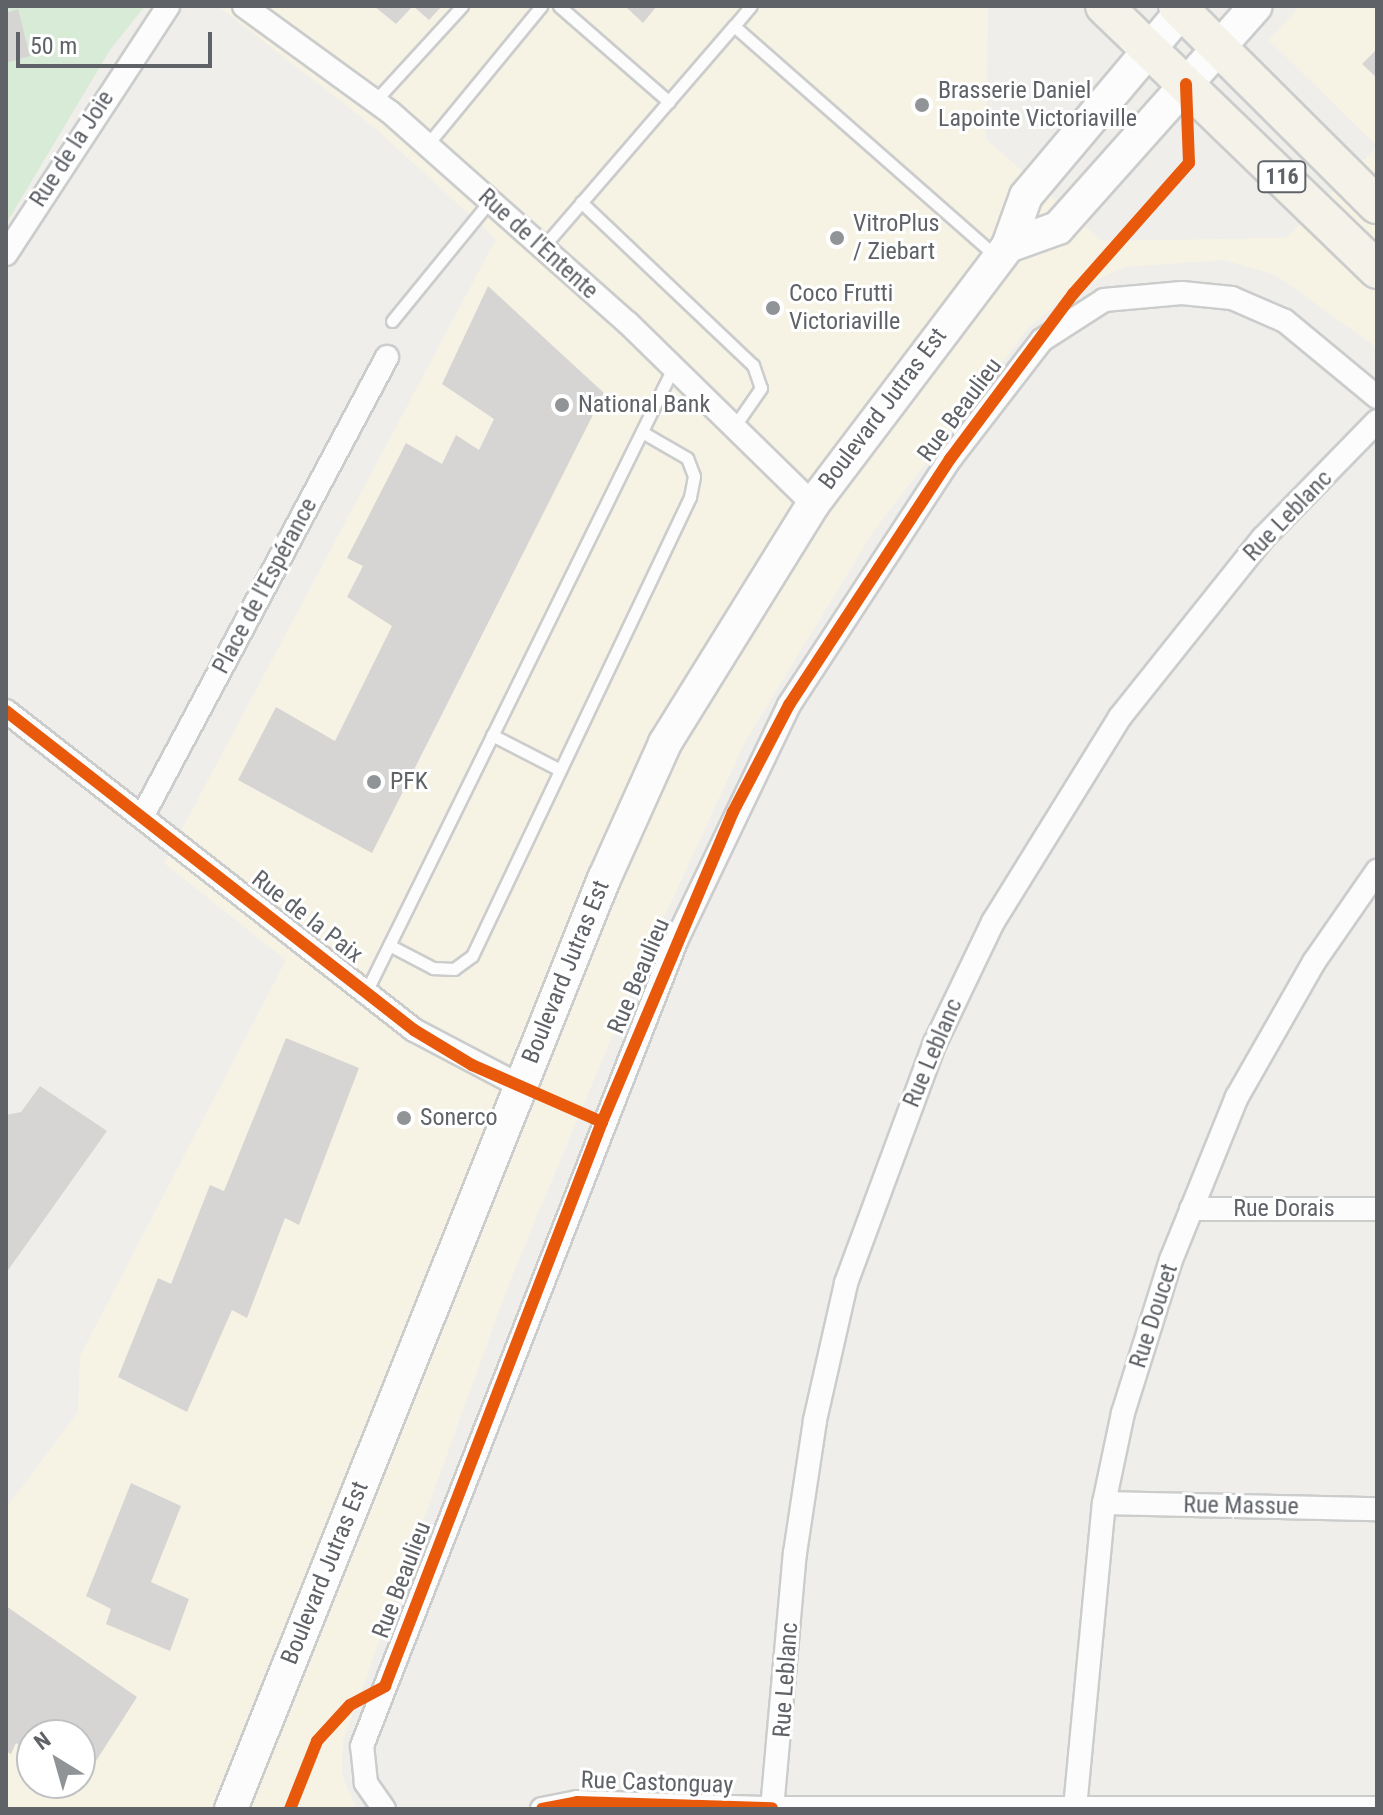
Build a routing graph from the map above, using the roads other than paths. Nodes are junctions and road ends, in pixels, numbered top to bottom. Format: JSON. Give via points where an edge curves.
{"nodes":[{"id":1,"x":168,"y":6,"type":"edge"},
{"id":2,"x":244,"y":6,"type":"edge"},
{"id":3,"x":462,"y":6,"type":"edge"},
{"id":4,"x":541,"y":6,"type":"edge"},
{"id":5,"x":559,"y":6,"type":"edge"},
{"id":6,"x":751,"y":6,"type":"edge"},
{"id":7,"x":1104,"y":6,"type":"edge"},
{"id":8,"x":1256,"y":6,"type":"edge"},
{"id":9,"x":1182,"y":8,"type":"edge"},
{"id":10,"x":734,"y":26,"type":"junction"},
{"id":11,"x":1219,"y":47,"type":"junction"},
{"id":12,"x":1149,"y":50,"type":"junction"},
{"id":13,"x":1186,"y":84,"type":"junction"},
{"id":14,"x":375,"y":101,"type":"junction"},
{"id":15,"x":669,"y":102,"type":"junction"},
{"id":16,"x":427,"y":145,"type":"junction"},
{"id":17,"x":490,"y":201,"type":"junction"},
{"id":18,"x":581,"y":202,"type":"junction"},
{"id":19,"x":1377,"y":205,"type":"edge"},
{"id":20,"x":543,"y":247,"type":"junction"},
{"id":21,"x":1003,"y":252,"type":"junction"},
{"id":22,"x":6,"y":254,"type":"edge"},
{"id":23,"x":1377,"y":270,"type":"edge"},
{"id":24,"x":392,"y":321,"type":"dead end"},
{"id":25,"x":387,"y":357,"type":"dead end"},
{"id":26,"x":673,"y":368,"type":"junction"},
{"id":27,"x":1377,"y":397,"type":"edge"},
{"id":28,"x":1377,"y":421,"type":"edge"},
{"id":29,"x":734,"y":427,"type":"junction"},
{"id":30,"x":642,"y":432,"type":"junction"},
{"id":31,"x":813,"y":504,"type":"junction"},
{"id":32,"x":6,"y":711,"type":"edge"},
{"id":33,"x":492,"y":735,"type":"junction"},
{"id":34,"x":560,"y":770,"type":"junction"},
{"id":35,"x":143,"y":815,"type":"junction"},
{"id":36,"x":1377,"y":871,"type":"edge"},
{"id":37,"x":389,"y":945,"type":"junction"},
{"id":38,"x":366,"y":992,"type":"junction"},
{"id":39,"x":520,"y":1086,"type":"junction"},
{"id":40,"x":1191,"y":1209,"type":"junction"},
{"id":41,"x":1377,"y":1209,"type":"edge"},
{"id":42,"x":1104,"y":1503,"type":"junction"},
{"id":43,"x":1377,"y":1509,"type":"edge"},
{"id":44,"x":1075,"y":1808,"type":"edge"},
{"id":45,"x":1377,"y":1808,"type":"edge"},
{"id":46,"x":231,"y":1809,"type":"edge"},
{"id":47,"x":384,"y":1809,"type":"edge"},
{"id":48,"x":542,"y":1809,"type":"edge"},
{"id":49,"x":772,"y":1809,"type":"edge"}],
"edges":[{"from":1,"to":22,"type":"street","name":"Rue de la Joie"},
{"from":2,"to":14,"type":"street","name":"Rue de l'Entente"},
{"from":3,"to":14,"type":"lane"},
{"from":4,"to":16,"type":"lane"},
{"from":5,"to":15,"type":"lane"},
{"from":6,"to":10,"type":"lane"},
{"from":7,"to":12,"type":"main road","number":"116"},
{"from":8,"to":11,"type":"main road"},
{"from":9,"to":11,"type":"main road","number":"116"},
{"from":9,"to":12,"type":"main road","name":"Boulevard Jutras Est"},
{"from":10,"to":15,"type":"lane"},
{"from":10,"to":21,"type":"lane"},
{"from":11,"to":13,"type":"main road"},
{"from":11,"to":19,"type":"main road","number":"116"},
{"from":12,"to":13,"type":"main road","number":"116"},
{"from":12,"to":21,"type":"main road","name":"Boulevard Jutras Est","via":[[1026,196]]},
{"from":13,"to":21,"type":"main road","via":[[1058,228]]},
{"from":13,"to":23,"type":"main road","number":"116"},
{"from":14,"to":16,"type":"street","name":"Rue de l'Entente"},
{"from":15,"to":18,"type":"lane"},
{"from":16,"to":17,"type":"street","name":"Rue de l'Entente"},
{"from":17,"to":20,"type":"street","name":"Rue de l'Entente"},
{"from":17,"to":24,"type":"lane"},
{"from":18,"to":20,"type":"lane"},
{"from":18,"to":29,"type":"lane","via":[[753,365],[761,388]]},
{"from":20,"to":26,"type":"street","name":"Rue de l'Entente"},
{"from":21,"to":31,"type":"main road","name":"Boulevard Jutras Est"},
{"from":25,"to":35,"type":"street","name":"Place de l'Espérance"},
{"from":26,"to":29,"type":"street","name":"Rue de l'Entente"},
{"from":26,"to":30,"type":"lane"},
{"from":27,"to":47,"type":"street","name":"Rue Beaulieu","via":[[1285,321],[1232,298],[1182,293],[1104,300],[1042,340],[950,459],[789,705],[677,939],[362,1746],[366,1783]]},
{"from":28,"to":49,"type":"street","name":"Rue Leblanc","via":[[1263,538],[1128,705],[993,922],[935,1043],[846,1283],[815,1420],[795,1553]]},
{"from":29,"to":31,"type":"street","name":"Rue de l'Entente"},
{"from":30,"to":33,"type":"lane"},
{"from":30,"to":34,"type":"lane","via":[[687,458],[694,476],[690,497]]},
{"from":31,"to":39,"type":"main road","name":"Boulevard Jutras Est","via":[[665,743]]},
{"from":32,"to":35,"type":"street","name":"Rue de la Paix"},
{"from":33,"to":34,"type":"lane"},
{"from":33,"to":37,"type":"lane"},
{"from":34,"to":37,"type":"lane","via":[[472,956],[454,969],[433,968]]},
{"from":35,"to":38,"type":"street","name":"Rue de la Paix"},
{"from":36,"to":40,"type":"street","name":"Rue Doucet","via":[[1314,962],[1237,1097]]},
{"from":37,"to":38,"type":"lane"},
{"from":38,"to":39,"type":"street","name":"Rue de la Paix","via":[[414,1030]]},
{"from":39,"to":46,"type":"main road","name":"Boulevard Jutras Est"},
{"from":40,"to":41,"type":"street","name":"Rue Dorais"},
{"from":40,"to":42,"type":"street","name":"Rue Doucet","via":[[1123,1413]]},
{"from":42,"to":43,"type":"street","name":"Rue Massue"},
{"from":42,"to":44,"type":"street","name":"Rue Doucet"},
{"from":44,"to":45,"type":"street","name":"Rue Castonguay"},
{"from":44,"to":49,"type":"street","name":"Rue Castonguay"},
{"from":48,"to":49,"type":"street","name":"Rue Castonguay","via":[[577,1802]]}]}
